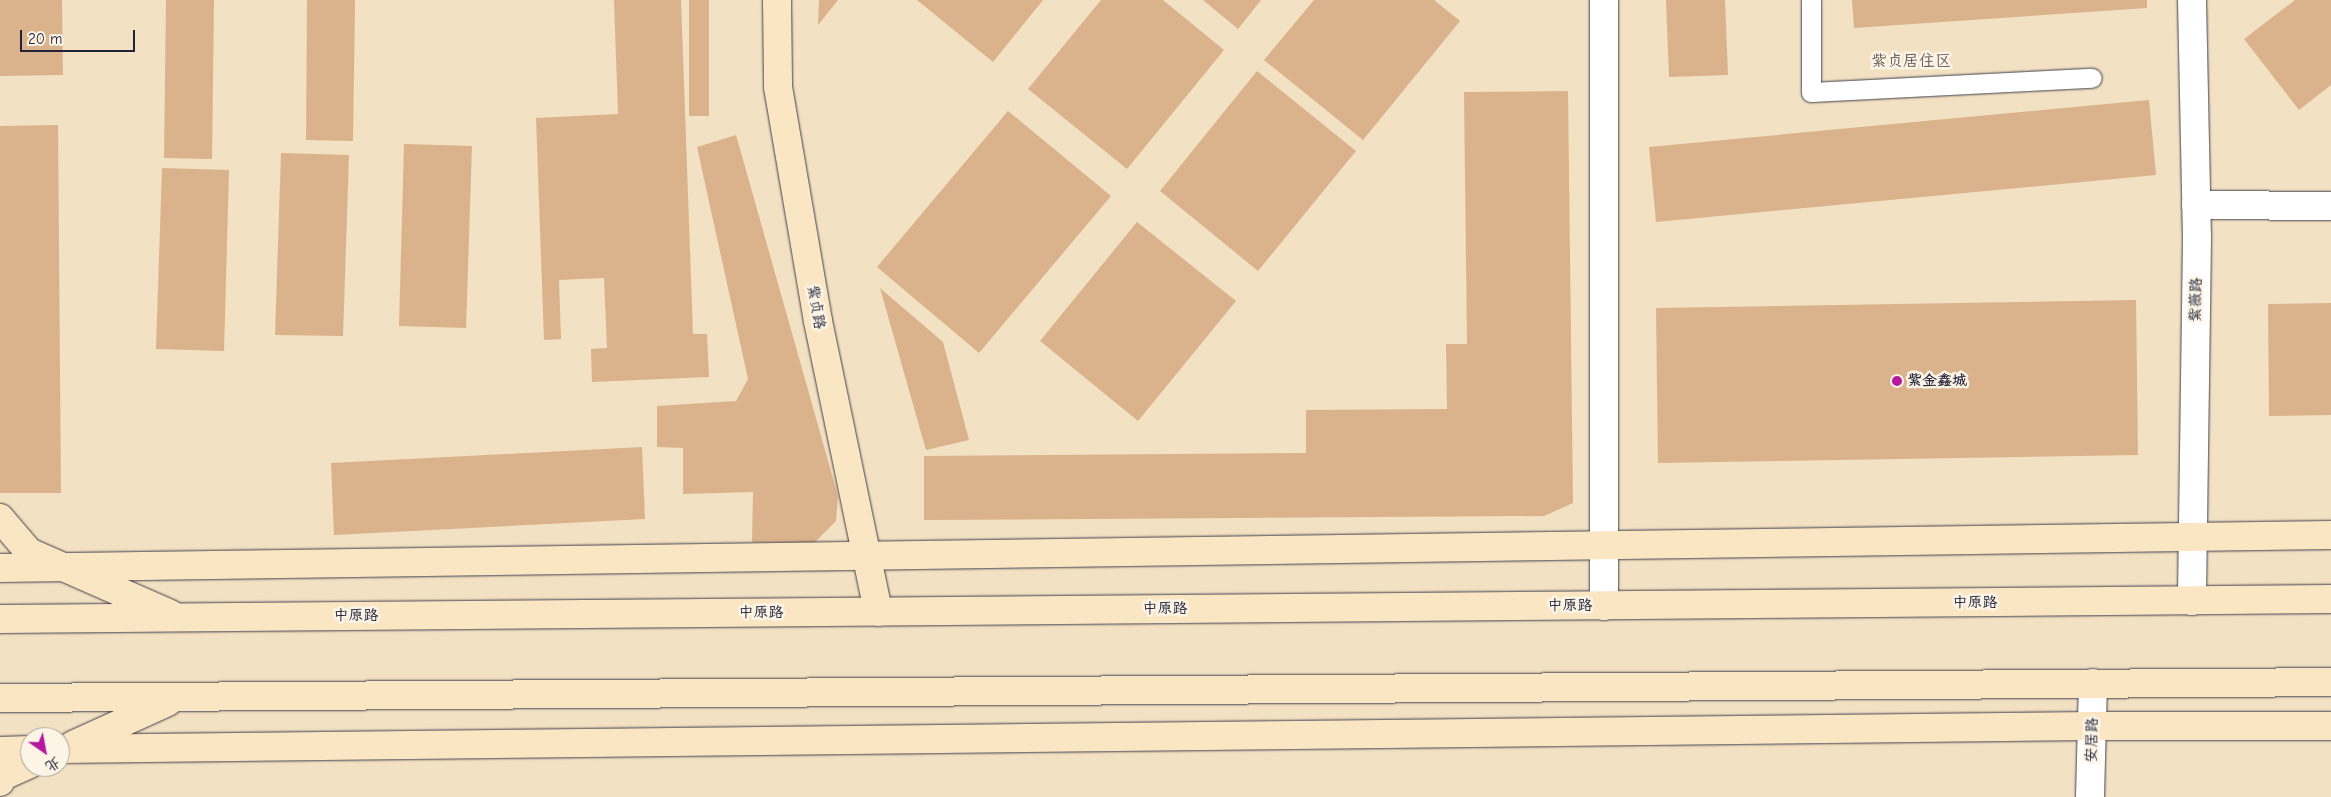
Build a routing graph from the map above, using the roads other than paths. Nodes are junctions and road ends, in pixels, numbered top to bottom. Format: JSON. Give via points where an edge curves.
{"nodes":[{"id":1,"x":777,"y":0,"type":"edge"},
{"id":2,"x":1604,"y":0,"type":"edge"},
{"id":3,"x":1812,"y":0,"type":"edge"},
{"id":4,"x":2192,"y":0,"type":"edge"},
{"id":5,"x":2092,"y":78,"type":"dead end"},
{"id":6,"x":2196,"y":205,"type":"junction"},
{"id":7,"x":2331,"y":206,"type":"edge"},
{"id":8,"x":0,"y":518,"type":"edge"},
{"id":9,"x":2193,"y":535,"type":"junction"},
{"id":10,"x":2331,"y":535,"type":"edge"},
{"id":11,"x":1604,"y":543,"type":"junction"},
{"id":12,"x":867,"y":553,"type":"junction"},
{"id":13,"x":62,"y":566,"type":"junction"},
{"id":14,"x":0,"y":568,"type":"edge"},
{"id":15,"x":2331,"y":600,"type":"edge"},
{"id":16,"x":2192,"y":601,"type":"junction"},
{"id":17,"x":1604,"y":606,"type":"junction"},
{"id":18,"x":878,"y":612,"type":"junction"},
{"id":19,"x":178,"y":618,"type":"junction"},
{"id":20,"x":0,"y":620,"type":"edge"},
{"id":21,"x":2331,"y":682,"type":"edge"},
{"id":22,"x":2093,"y":683,"type":"junction"},
{"id":23,"x":178,"y":697,"type":"junction"},
{"id":24,"x":0,"y":698,"type":"edge"},
{"id":25,"x":2092,"y":726,"type":"junction"},
{"id":26,"x":2331,"y":726,"type":"edge"},
{"id":27,"x":70,"y":746,"type":"edge"},
{"id":28,"x":20,"y":750,"type":"edge"},
{"id":29,"x":70,"y":750,"type":"edge"},
{"id":30,"x":0,"y":751,"type":"edge"},
{"id":31,"x":20,"y":768,"type":"edge"},
{"id":32,"x":0,"y":782,"type":"edge"},
{"id":33,"x":2090,"y":797,"type":"edge"}],
"edges":[{"from":1,"to":12,"type":"street","name":"紫贞路","via":[[778,87],[818,321]]},
{"from":2,"to":11,"type":"street"},
{"from":3,"to":5,"type":"lane","via":[[1811,92]]},
{"from":4,"to":6,"type":"street","name":"紫薇路"},
{"from":6,"to":7,"type":"street"},
{"from":6,"to":9,"type":"street","name":"紫薇路"},
{"from":8,"to":13,"type":"street","via":[[29,552]]},
{"from":9,"to":10,"type":"street"},
{"from":9,"to":11,"type":"street"},
{"from":9,"to":16,"type":"street","name":"紫薇路"},
{"from":11,"to":12,"type":"street"},
{"from":11,"to":17,"type":"street"},
{"from":12,"to":13,"type":"street"},
{"from":12,"to":18,"type":"street","name":"紫贞路"},
{"from":13,"to":14,"type":"street"},
{"from":13,"to":19,"type":"street"},
{"from":15,"to":16,"type":"street","name":"中原路"},
{"from":16,"to":17,"type":"street","name":"中原路"},
{"from":17,"to":18,"type":"street","name":"中原路"},
{"from":18,"to":19,"type":"street","name":"中原路"},
{"from":19,"to":20,"type":"street","name":"中原路"},
{"from":21,"to":22,"type":"street"},
{"from":22,"to":23,"type":"street"},
{"from":22,"to":25,"type":"street","name":"安居路"},
{"from":23,"to":24,"type":"street"},
{"from":23,"to":27,"type":"street"},
{"from":25,"to":26,"type":"street"},
{"from":25,"to":29,"type":"street"},
{"from":25,"to":33,"type":"street","name":"安居路"},
{"from":28,"to":30,"type":"street"},
{"from":31,"to":32,"type":"street","via":[[3,776]]}]}
